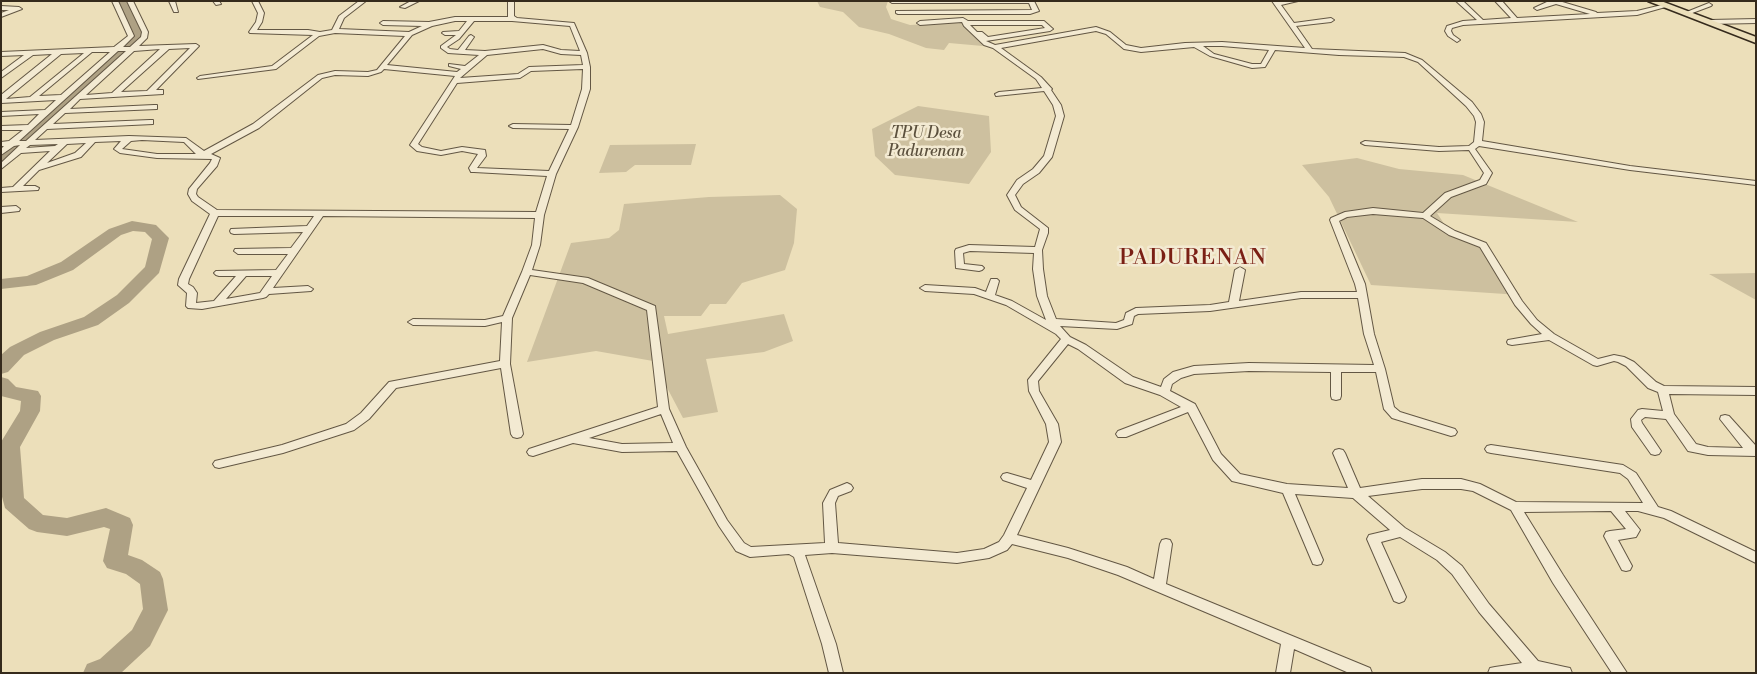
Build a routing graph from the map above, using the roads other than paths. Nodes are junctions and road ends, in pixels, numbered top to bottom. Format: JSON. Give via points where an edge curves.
{"nodes":[{"id":1,"x":115,"y":1,"type":"edge"},
{"id":2,"x":130,"y":1,"type":"edge"},
{"id":3,"x":172,"y":1,"type":"edge"},
{"id":4,"x":255,"y":1,"type":"edge"},
{"id":5,"x":363,"y":1,"type":"edge"},
{"id":6,"x":416,"y":1,"type":"edge"},
{"id":7,"x":511,"y":1,"type":"edge"},
{"id":8,"x":892,"y":1,"type":"edge"},
{"id":9,"x":957,"y":1,"type":"edge"},
{"id":10,"x":1030,"y":1,"type":"edge"},
{"id":11,"x":1295,"y":1,"type":"edge"},
{"id":12,"x":1459,"y":1,"type":"edge"},
{"id":13,"x":1498,"y":1,"type":"edge"},
{"id":14,"x":1652,"y":1,"type":"edge"},
{"id":15,"x":1555,"y":2,"type":"edge"},
{"id":16,"x":1275,"y":3,"type":"edge"},
{"id":17,"x":1709,"y":5,"type":"dead end"},
{"id":18,"x":1666,"y":6,"type":"junction"},
{"id":19,"x":403,"y":7,"type":"dead end"},
{"id":20,"x":1,"y":8,"type":"edge"},
{"id":21,"x":1537,"y":8,"type":"dead end"},
{"id":22,"x":176,"y":11,"type":"dead end"},
{"id":23,"x":898,"y":12,"type":"dead end"},
{"id":24,"x":958,"y":12,"type":"junction"},
{"id":25,"x":1687,"y":13,"type":"junction"},
{"id":26,"x":1,"y":15,"type":"edge"},
{"id":27,"x":1602,"y":15,"type":"junction"},
{"id":28,"x":472,"y":19,"type":"junction"},
{"id":29,"x":514,"y":19,"type":"junction"},
{"id":30,"x":1515,"y":19,"type":"junction"},
{"id":31,"x":1331,"y":20,"type":"dead end"},
{"id":32,"x":1481,"y":21,"type":"junction"},
{"id":33,"x":1756,"y":21,"type":"edge"},
{"id":34,"x":966,"y":22,"type":"junction"},
{"id":35,"x":1710,"y":22,"type":"junction"},
{"id":36,"x":383,"y":23,"type":"dead end"},
{"id":37,"x":920,"y":23,"type":"dead end"},
{"id":38,"x":1009,"y":23,"type":"junction"},
{"id":39,"x":430,"y":24,"type":"junction"},
{"id":40,"x":1293,"y":25,"type":"junction"},
{"id":41,"x":975,"y":29,"type":"junction"},
{"id":42,"x":335,"y":31,"type":"junction"},
{"id":43,"x":445,"y":33,"type":"dead end"},
{"id":44,"x":460,"y":33,"type":"junction"},
{"id":45,"x":319,"y":34,"type":"junction"},
{"id":46,"x":410,"y":34,"type":"junction"},
{"id":47,"x":471,"y":37,"type":"dead end"},
{"id":48,"x":1457,"y":40,"type":"dead end"},
{"id":49,"x":1756,"y":40,"type":"edge"},
{"id":50,"x":1196,"y":45,"type":"junction"},
{"id":51,"x":167,"y":47,"type":"junction"},
{"id":52,"x":995,"y":47,"type":"junction"},
{"id":53,"x":134,"y":48,"type":"junction"},
{"id":54,"x":1272,"y":48,"type":"junction"},
{"id":55,"x":120,"y":49,"type":"junction"},
{"id":56,"x":91,"y":50,"type":"junction"},
{"id":57,"x":60,"y":51,"type":"junction"},
{"id":58,"x":1310,"y":51,"type":"junction"},
{"id":59,"x":32,"y":52,"type":"junction"},
{"id":60,"x":460,"y":52,"type":"junction"},
{"id":61,"x":485,"y":53,"type":"junction"},
{"id":62,"x":584,"y":53,"type":"junction"},
{"id":63,"x":2,"y":54,"type":"edge"},
{"id":64,"x":451,"y":64,"type":"dead end"},
{"id":65,"x":383,"y":67,"type":"junction"},
{"id":66,"x":586,"y":68,"type":"junction"},
{"id":67,"x":462,"y":71,"type":"junction"},
{"id":68,"x":1,"y":76,"type":"edge"},
{"id":69,"x":200,"y":78,"type":"dead end"},
{"id":70,"x":454,"y":81,"type":"junction"},
{"id":71,"x":1048,"y":89,"type":"junction"},
{"id":72,"x":160,"y":92,"type":"dead end"},
{"id":73,"x":150,"y":93,"type":"junction"},
{"id":74,"x":999,"y":94,"type":"dead end"},
{"id":75,"x":114,"y":95,"type":"junction"},
{"id":76,"x":65,"y":97,"type":"junction"},
{"id":77,"x":80,"y":97,"type":"junction"},
{"id":78,"x":32,"y":99,"type":"junction"},
{"id":79,"x":1,"y":100,"type":"edge"},
{"id":80,"x":154,"y":107,"type":"dead end"},
{"id":81,"x":64,"y":111,"type":"junction"},
{"id":82,"x":46,"y":112,"type":"junction"},
{"id":83,"x":1,"y":114,"type":"edge"},
{"id":84,"x":150,"y":122,"type":"dead end"},
{"id":85,"x":512,"y":126,"type":"dead end"},
{"id":86,"x":30,"y":127,"type":"junction"},
{"id":87,"x":46,"y":127,"type":"junction"},
{"id":88,"x":574,"y":127,"type":"junction"},
{"id":89,"x":1,"y":128,"type":"edge"},
{"id":90,"x":128,"y":138,"type":"junction"},
{"id":91,"x":94,"y":140,"type":"junction"},
{"id":92,"x":65,"y":141,"type":"junction"},
{"id":93,"x":29,"y":142,"type":"junction"},
{"id":94,"x":1365,"y":143,"type":"dead end"},
{"id":95,"x":1,"y":144,"type":"edge"},
{"id":96,"x":12,"y":144,"type":"junction"},
{"id":97,"x":1474,"y":146,"type":"junction"},
{"id":98,"x":58,"y":148,"type":"junction"},
{"id":99,"x":20,"y":151,"type":"junction"},
{"id":100,"x":1,"y":153,"type":"edge"},
{"id":101,"x":208,"y":155,"type":"junction"},
{"id":102,"x":1,"y":167,"type":"edge"},
{"id":103,"x":36,"y":169,"type":"junction"},
{"id":104,"x":552,"y":174,"type":"junction"},
{"id":105,"x":1756,"y":183,"type":"edge"},
{"id":106,"x":35,"y":188,"type":"dead end"},
{"id":107,"x":16,"y":189,"type":"junction"},
{"id":108,"x":1,"y":190,"type":"edge"},
{"id":109,"x":16,"y":209,"type":"dead end"},
{"id":110,"x":1,"y":210,"type":"edge"},
{"id":111,"x":214,"y":213,"type":"junction"},
{"id":112,"x":321,"y":213,"type":"junction"},
{"id":113,"x":540,"y":215,"type":"junction"},
{"id":114,"x":1425,"y":216,"type":"junction"},
{"id":115,"x":310,"y":229,"type":"junction"},
{"id":116,"x":234,"y":230,"type":"dead end"},
{"id":117,"x":1038,"y":250,"type":"junction"},
{"id":118,"x":294,"y":251,"type":"junction"},
{"id":119,"x":238,"y":252,"type":"dead end"},
{"id":120,"x":978,"y":268,"type":"dead end"},
{"id":121,"x":1240,"y":270,"type":"dead end"},
{"id":122,"x":218,"y":272,"type":"dead end"},
{"id":123,"x":527,"y":272,"type":"junction"},
{"id":124,"x":243,"y":273,"type":"junction"},
{"id":125,"x":277,"y":273,"type":"junction"},
{"id":126,"x":994,"y":281,"type":"dead end"},
{"id":127,"x":925,"y":288,"type":"dead end"},
{"id":128,"x":308,"y":289,"type":"dead end"},
{"id":129,"x":268,"y":290,"type":"junction"},
{"id":130,"x":1362,"y":295,"type":"junction"},
{"id":131,"x":990,"y":296,"type":"junction"},
{"id":132,"x":218,"y":302,"type":"junction"},
{"id":133,"x":1233,"y":305,"type":"junction"},
{"id":134,"x":507,"y":318,"type":"junction"},
{"id":135,"x":413,"y":322,"type":"dead end"},
{"id":136,"x":1052,"y":322,"type":"junction"},
{"id":137,"x":1062,"y":335,"type":"junction"},
{"id":138,"x":1550,"y":336,"type":"junction"},
{"id":139,"x":1512,"y":342,"type":"dead end"},
{"id":140,"x":505,"y":364,"type":"junction"},
{"id":141,"x":1336,"y":369,"type":"junction"},
{"id":142,"x":1380,"y":369,"type":"junction"},
{"id":143,"x":1663,"y":390,"type":"junction"},
{"id":144,"x":1756,"y":391,"type":"edge"},
{"id":145,"x":1164,"y":392,"type":"junction"},
{"id":146,"x":1336,"y":396,"type":"dead end"},
{"id":147,"x":1191,"y":407,"type":"junction"},
{"id":148,"x":664,"y":409,"type":"junction"},
{"id":149,"x":1669,"y":415,"type":"junction"},
{"id":150,"x":1725,"y":419,"type":"dead end"},
{"id":151,"x":1451,"y":432,"type":"dead end"},
{"id":152,"x":517,"y":434,"type":"dead end"},
{"id":153,"x":1122,"y":434,"type":"dead end"},
{"id":154,"x":571,"y":439,"type":"junction"},
{"id":155,"x":680,"y":447,"type":"junction"},
{"id":156,"x":1491,"y":449,"type":"dead end"},
{"id":157,"x":1654,"y":451,"type":"dead end"},
{"id":158,"x":533,"y":452,"type":"dead end"},
{"id":159,"x":1755,"y":452,"type":"edge"},
{"id":160,"x":1339,"y":453,"type":"dead end"},
{"id":161,"x":219,"y":464,"type":"dead end"},
{"id":162,"x":1007,"y":476,"type":"dead end"},
{"id":163,"x":1034,"y":486,"type":"junction"},
{"id":164,"x":847,"y":488,"type":"dead end"},
{"id":165,"x":1287,"y":489,"type":"junction"},
{"id":166,"x":1356,"y":493,"type":"junction"},
{"id":167,"x":1515,"y":507,"type":"junction"},
{"id":168,"x":1615,"y":507,"type":"junction"},
{"id":169,"x":1653,"y":509,"type":"junction"},
{"id":170,"x":1401,"y":532,"type":"junction"},
{"id":171,"x":1010,"y":538,"type":"junction"},
{"id":172,"x":1166,"y":544,"type":"dead end"},
{"id":173,"x":832,"y":548,"type":"junction"},
{"id":174,"x":795,"y":550,"type":"junction"},
{"id":175,"x":1756,"y":558,"type":"edge"},
{"id":176,"x":1317,"y":560,"type":"dead end"},
{"id":177,"x":1626,"y":566,"type":"dead end"},
{"id":178,"x":1159,"y":587,"type":"junction"},
{"id":179,"x":1398,"y":597,"type":"dead end"},
{"id":180,"x":1288,"y":641,"type":"junction"},
{"id":181,"x":1534,"y":667,"type":"junction"},
{"id":182,"x":836,"y":673,"type":"edge"},
{"id":183,"x":1283,"y":673,"type":"edge"},
{"id":184,"x":1365,"y":673,"type":"edge"},
{"id":185,"x":1495,"y":673,"type":"edge"},
{"id":186,"x":1565,"y":673,"type":"edge"},
{"id":187,"x":1620,"y":673,"type":"edge"}],
"edges":[{"from":1,"to":55,"type":"street","via":[[131,35]]},
{"from":2,"to":53,"type":"street","via":[[146,35]]},
{"from":3,"to":22,"type":"street"},
{"from":4,"to":45,"type":"street","via":[[262,13],[252,32]]},
{"from":5,"to":42,"type":"street","via":[[341,17]]},
{"from":6,"to":19,"type":"street"},
{"from":7,"to":29,"type":"street","via":[[511,17]]},
{"from":8,"to":9,"type":"street"},
{"from":9,"to":10,"type":"street"},
{"from":9,"to":24,"type":"street"},
{"from":10,"to":24,"type":"street","via":[[1035,12]]},
{"from":11,"to":16,"type":"street"},
{"from":12,"to":32,"type":"street"},
{"from":13,"to":30,"type":"street"},
{"from":14,"to":18,"type":"main road"},
{"from":15,"to":21,"type":"street"},
{"from":15,"to":27,"type":"street"},
{"from":16,"to":40,"type":"street"},
{"from":17,"to":25,"type":"street"},
{"from":18,"to":25,"type":"main road"},
{"from":18,"to":27,"type":"street","via":[[1636,13]]},
{"from":20,"to":26,"type":"street","via":[[18,9]]},
{"from":23,"to":24,"type":"street"},
{"from":24,"to":34,"type":"street"},
{"from":25,"to":35,"type":"main road"},
{"from":27,"to":30,"type":"street"},
{"from":28,"to":29,"type":"street"},
{"from":28,"to":39,"type":"street","via":[[448,19]]},
{"from":28,"to":44,"type":"street"},
{"from":29,"to":62,"type":"street","via":[[572,24]]},
{"from":30,"to":32,"type":"street"},
{"from":31,"to":40,"type":"street"},
{"from":32,"to":48,"type":"street","via":[[1449,27],[1451,36]]},
{"from":33,"to":35,"type":"street"},
{"from":34,"to":37,"type":"street"},
{"from":34,"to":38,"type":"street"},
{"from":34,"to":41,"type":"street"},
{"from":34,"to":52,"type":"street","via":[[986,44]]},
{"from":35,"to":49,"type":"main road"},
{"from":36,"to":39,"type":"street"},
{"from":38,"to":41,"type":"street"},
{"from":38,"to":41,"type":"street","via":[[1044,23],[1050,29],[987,40]]},
{"from":39,"to":46,"type":"street"},
{"from":40,"to":58,"type":"street"},
{"from":42,"to":45,"type":"street"},
{"from":42,"to":46,"type":"street"},
{"from":43,"to":44,"type":"street"},
{"from":44,"to":60,"type":"street","via":[[443,47]]},
{"from":45,"to":69,"type":"street","via":[[274,68]]},
{"from":46,"to":65,"type":"street"},
{"from":47,"to":60,"type":"street"},
{"from":50,"to":52,"type":"street","via":[[1136,50],[1124,47],[1104,30],[1092,29]]},
{"from":50,"to":54,"type":"street"},
{"from":50,"to":54,"type":"street","via":[[1212,55],[1252,66],[1263,66]]},
{"from":51,"to":53,"type":"street"},
{"from":51,"to":73,"type":"street","via":[[196,46]]},
{"from":51,"to":75,"type":"street"},
{"from":52,"to":71,"type":"street","via":[[1039,78]]},
{"from":53,"to":55,"type":"street"},
{"from":53,"to":77,"type":"street"},
{"from":54,"to":58,"type":"street"},
{"from":55,"to":56,"type":"street"},
{"from":55,"to":76,"type":"street"},
{"from":56,"to":57,"type":"street"},
{"from":56,"to":78,"type":"street"},
{"from":57,"to":59,"type":"street"},
{"from":57,"to":79,"type":"street"},
{"from":58,"to":97,"type":"street","via":[[1405,55],[1420,61],[1478,116],[1480,122]]},
{"from":59,"to":63,"type":"street"},
{"from":59,"to":68,"type":"street"},
{"from":60,"to":61,"type":"street"},
{"from":61,"to":62,"type":"street","via":[[543,47]]},
{"from":61,"to":67,"type":"street"},
{"from":62,"to":66,"type":"street"},
{"from":64,"to":67,"type":"street"},
{"from":65,"to":67,"type":"street"},
{"from":65,"to":101,"type":"street","via":[[372,74],[320,76],[256,126]]},
{"from":66,"to":70,"type":"street","via":[[528,69],[519,76]]},
{"from":66,"to":88,"type":"street","via":[[586,89]]},
{"from":67,"to":70,"type":"street"},
{"from":70,"to":104,"type":"street","via":[[415,141],[417,147],[441,153],[462,149],[482,152],[474,170]]},
{"from":71,"to":74,"type":"street"},
{"from":71,"to":117,"type":"street","via":[[1060,116],[1051,149],[1042,164],[1011,194],[1018,208],[1044,228]]},
{"from":72,"to":73,"type":"street"},
{"from":73,"to":75,"type":"street"},
{"from":75,"to":77,"type":"street"},
{"from":76,"to":78,"type":"street"},
{"from":76,"to":82,"type":"street"},
{"from":77,"to":81,"type":"street"},
{"from":78,"to":79,"type":"street"},
{"from":80,"to":81,"type":"street"},
{"from":81,"to":87,"type":"street"},
{"from":82,"to":83,"type":"street"},
{"from":82,"to":86,"type":"street"},
{"from":84,"to":87,"type":"street"},
{"from":85,"to":88,"type":"street"},
{"from":86,"to":89,"type":"street"},
{"from":86,"to":96,"type":"street"},
{"from":87,"to":93,"type":"street"},
{"from":88,"to":104,"type":"street"},
{"from":90,"to":91,"type":"street"},
{"from":90,"to":101,"type":"street","via":[[186,140]]},
{"from":90,"to":101,"type":"street","via":[[118,149],[157,156]]},
{"from":91,"to":92,"type":"street"},
{"from":91,"to":103,"type":"street","via":[[78,155]]},
{"from":92,"to":93,"type":"street"},
{"from":92,"to":98,"type":"street"},
{"from":93,"to":96,"type":"street"},
{"from":93,"to":99,"type":"street"},
{"from":94,"to":97,"type":"street","via":[[1439,149]]},
{"from":95,"to":96,"type":"street"},
{"from":96,"to":100,"type":"street"},
{"from":97,"to":105,"type":"street"},
{"from":97,"to":114,"type":"street","via":[[1488,173],[1483,182],[1448,195]]},
{"from":98,"to":99,"type":"street"},
{"from":98,"to":103,"type":"street"},
{"from":99,"to":102,"type":"street"},
{"from":101,"to":111,"type":"street","via":[[216,160],[192,194]]},
{"from":103,"to":107,"type":"street"},
{"from":104,"to":113,"type":"street"},
{"from":106,"to":107,"type":"street"},
{"from":107,"to":108,"type":"street"},
{"from":109,"to":110,"type":"street"},
{"from":111,"to":112,"type":"street"},
{"from":111,"to":132,"type":"street","via":[[183,285],[190,289],[190,306]]},
{"from":112,"to":113,"type":"street"},
{"from":112,"to":115,"type":"street"},
{"from":113,"to":123,"type":"street","via":[[536,245]]},
{"from":114,"to":130,"type":"street","via":[[1373,211],[1335,219]]},
{"from":114,"to":138,"type":"street","via":[[1452,234],[1482,245],[1518,303]]},
{"from":115,"to":116,"type":"street"},
{"from":115,"to":118,"type":"street"},
{"from":117,"to":120,"type":"street","via":[[969,248],[959,251],[959,266]]},
{"from":117,"to":136,"type":"street","via":[[1042,296]]},
{"from":118,"to":119,"type":"street"},
{"from":118,"to":125,"type":"street"},
{"from":121,"to":133,"type":"street"},
{"from":122,"to":124,"type":"street"},
{"from":123,"to":134,"type":"street"},
{"from":123,"to":148,"type":"street","via":[[585,280],[652,308]]},
{"from":124,"to":125,"type":"street"},
{"from":124,"to":132,"type":"street"},
{"from":125,"to":129,"type":"street"},
{"from":126,"to":131,"type":"street"},
{"from":127,"to":131,"type":"street","via":[[968,289]]},
{"from":128,"to":129,"type":"street"},
{"from":129,"to":132,"type":"street","via":[[255,297]]},
{"from":130,"to":133,"type":"street","via":[[1301,295]]},
{"from":130,"to":142,"type":"street"},
{"from":131,"to":137,"type":"street","via":[[1009,303]]},
{"from":133,"to":136,"type":"street","via":[[1136,311],[1129,315],[1129,322],[1117,326]]},
{"from":134,"to":135,"type":"street","via":[[485,322]]},
{"from":134,"to":140,"type":"street"},
{"from":136,"to":137,"type":"street"},
{"from":137,"to":145,"type":"street","via":[[1129,380]]},
{"from":137,"to":163,"type":"street","via":[[1033,380],[1034,391],[1052,424],[1055,442]]},
{"from":138,"to":139,"type":"street"},
{"from":138,"to":143,"type":"street","via":[[1597,363],[1616,358],[1625,361],[1652,385]]},
{"from":140,"to":152,"type":"street"},
{"from":140,"to":161,"type":"street","via":[[400,383],[388,390],[365,416],[350,427],[283,450]]},
{"from":141,"to":142,"type":"street"},
{"from":141,"to":145,"type":"street","via":[[1249,367],[1194,370],[1177,375],[1168,382]]},
{"from":141,"to":146,"type":"street"},
{"from":142,"to":151,"type":"street","via":[[1392,412]]},
{"from":143,"to":144,"type":"street"},
{"from":143,"to":149,"type":"street"},
{"from":145,"to":147,"type":"street"},
{"from":147,"to":153,"type":"street"},
{"from":147,"to":165,"type":"street","via":[[1218,457],[1232,474],[1249,483]]},
{"from":148,"to":154,"type":"street"},
{"from":148,"to":155,"type":"street"},
{"from":149,"to":157,"type":"street","via":[[1642,413],[1636,419]]},
{"from":149,"to":159,"type":"street","via":[[1692,448],[1708,452]]},
{"from":150,"to":159,"type":"street"},
{"from":154,"to":155,"type":"street","via":[[622,448]]},
{"from":154,"to":158,"type":"street"},
{"from":155,"to":174,"type":"street","via":[[723,524],[740,547],[750,552]]},
{"from":156,"to":169,"type":"street","via":[[1623,469],[1632,476]]},
{"from":160,"to":166,"type":"street"},
{"from":162,"to":163,"type":"street"},
{"from":163,"to":171,"type":"street"},
{"from":164,"to":173,"type":"street","via":[[834,493],[828,503]]},
{"from":165,"to":166,"type":"street"},
{"from":165,"to":176,"type":"street"},
{"from":166,"to":167,"type":"street","via":[[1422,484],[1461,484],[1476,487]]},
{"from":166,"to":170,"type":"street"},
{"from":167,"to":168,"type":"street"},
{"from":167,"to":187,"type":"street"},
{"from":168,"to":169,"type":"street"},
{"from":168,"to":177,"type":"street","via":[[1634,530],[1610,536]]},
{"from":169,"to":175,"type":"street"},
{"from":170,"to":179,"type":"street","via":[[1373,539]]},
{"from":170,"to":181,"type":"street","via":[[1441,556],[1457,570]]},
{"from":171,"to":173,"type":"street","via":[[996,550],[972,557],[945,558]]},
{"from":171,"to":178,"type":"street","via":[[1094,561]]},
{"from":172,"to":178,"type":"street"},
{"from":173,"to":174,"type":"street"},
{"from":174,"to":182,"type":"street","via":[[821,618]]},
{"from":178,"to":180,"type":"street"},
{"from":180,"to":183,"type":"street"},
{"from":180,"to":184,"type":"street"},
{"from":181,"to":185,"type":"street"},
{"from":181,"to":186,"type":"street"}]}
